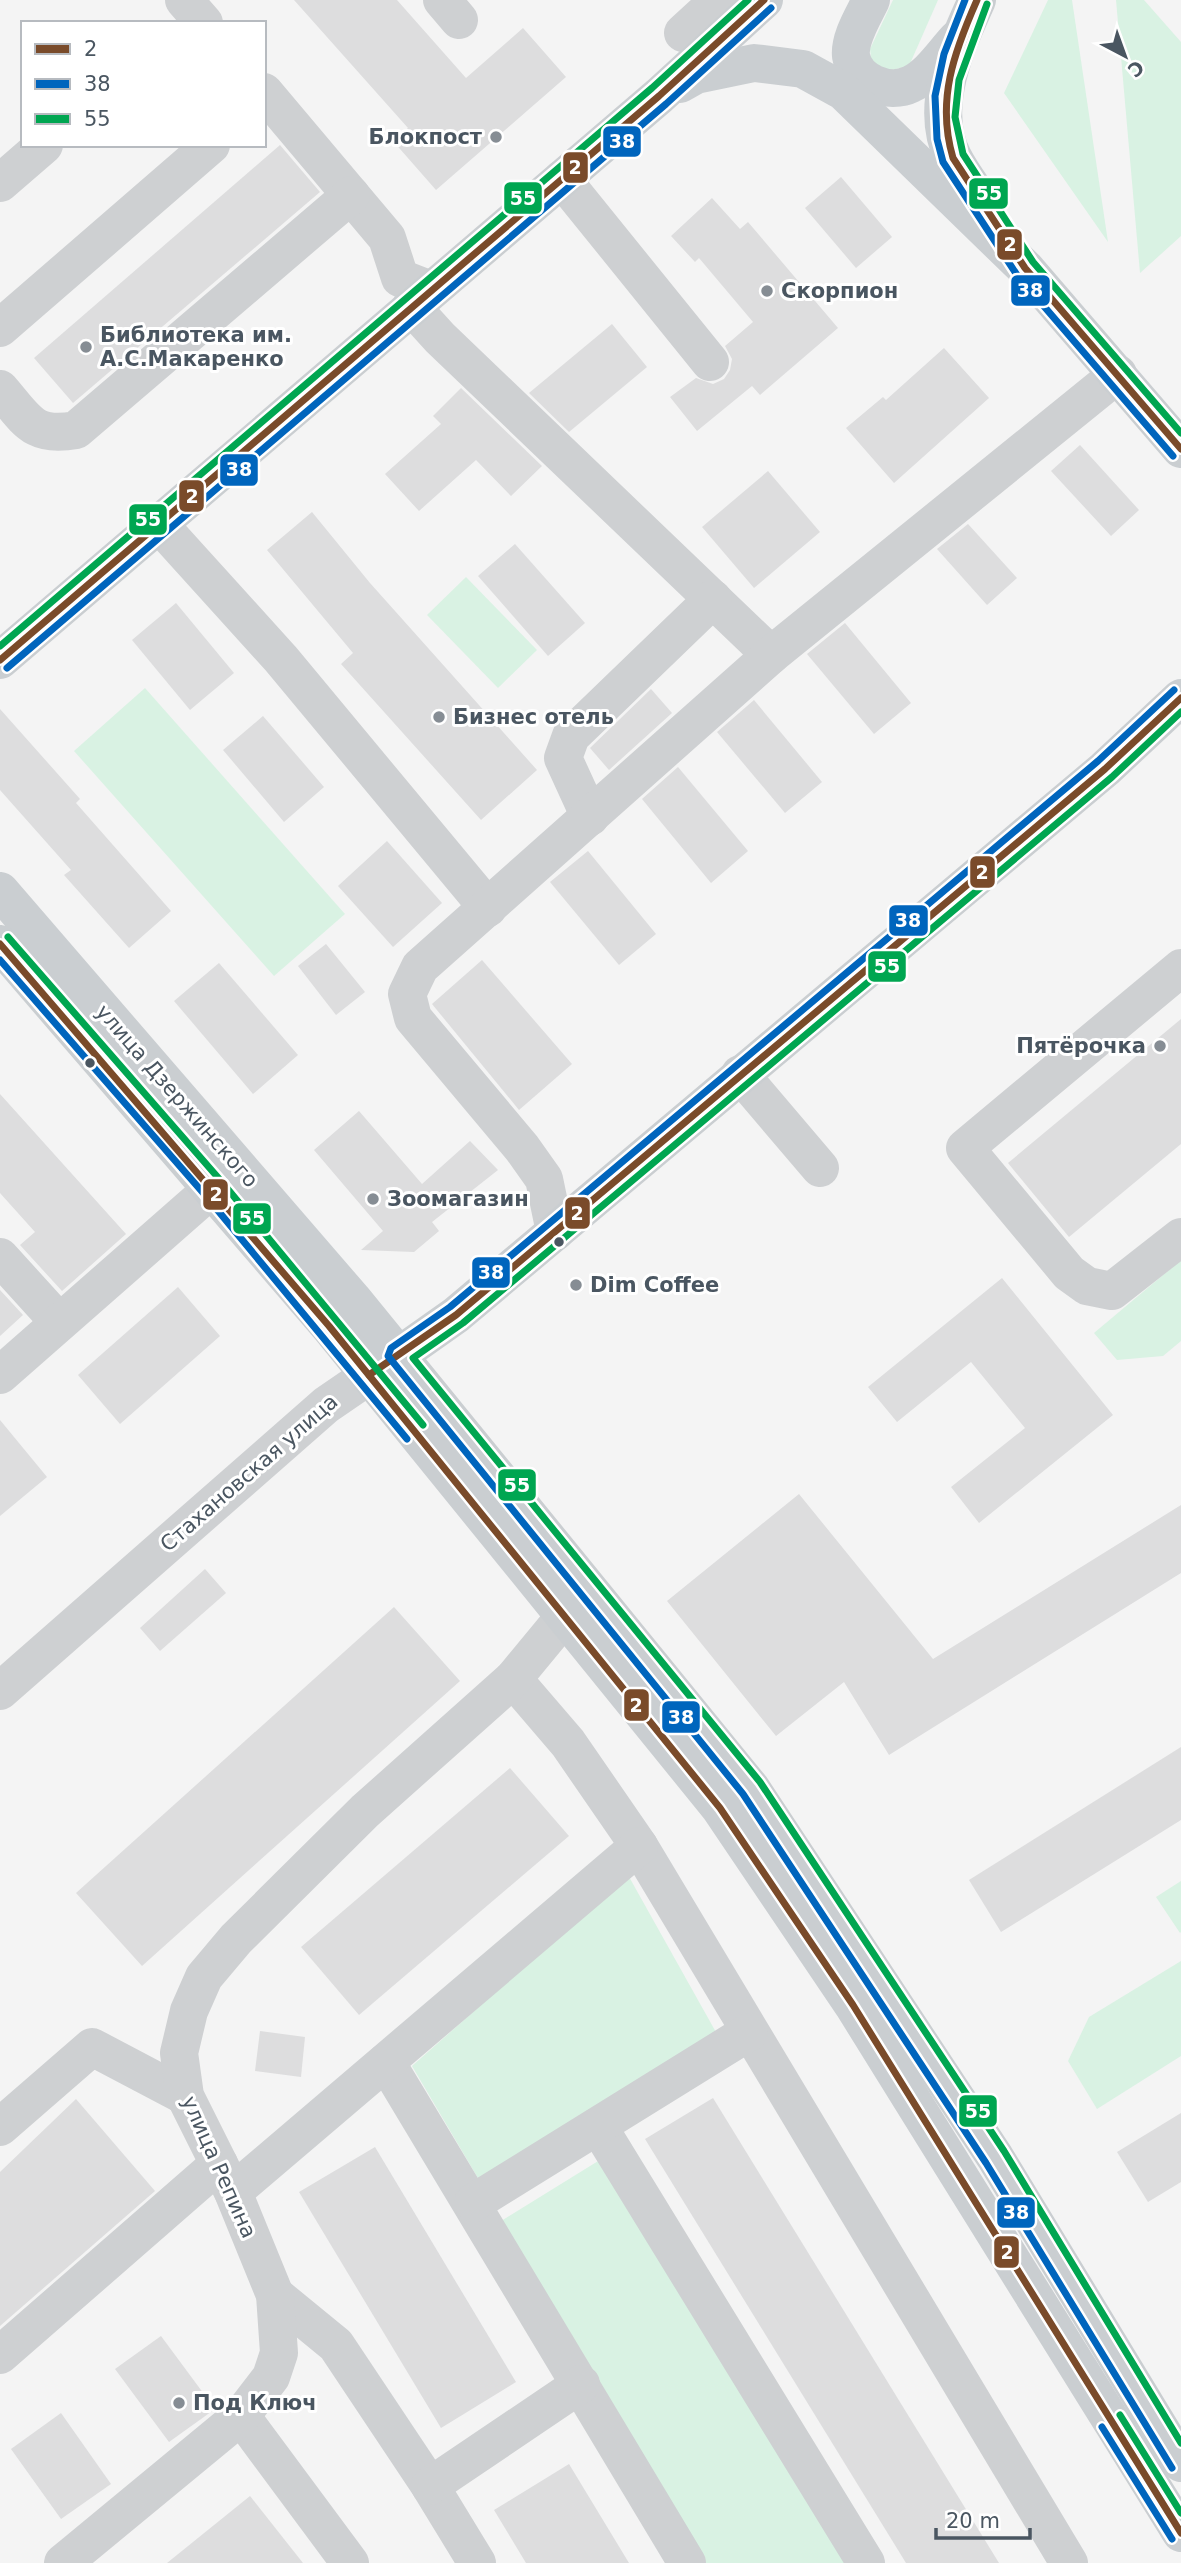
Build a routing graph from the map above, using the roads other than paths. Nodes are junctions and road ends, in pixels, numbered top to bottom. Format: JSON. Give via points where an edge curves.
{"nodes":[{"id":1,"x":184,"y":0,"type":"edge"},
{"id":2,"x":719,"y":0,"type":"edge"},
{"id":3,"x":764,"y":0,"type":"edge"},
{"id":4,"x":871,"y":0,"type":"edge"},
{"id":5,"x":977,"y":0,"type":"edge"},
{"id":6,"x":202,"y":21,"type":"edge"},
{"id":7,"x":683,"y":33,"type":"dead end"},
{"id":8,"x":961,"y":35,"type":"junction"},
{"id":9,"x":266,"y":96,"type":"edge"},
{"id":10,"x":659,"y":96,"type":"junction"},
{"id":11,"x":42,"y":147,"type":"edge"},
{"id":12,"x":209,"y":147,"type":"edge"},
{"id":13,"x":562,"y":179,"type":"junction"},
{"id":14,"x":0,"y":183,"type":"edge"},
{"id":15,"x":351,"y":195,"type":"junction"},
{"id":16,"x":1025,"y":268,"type":"junction"},
{"id":17,"x":421,"y":298,"type":"junction"},
{"id":18,"x":0,"y":328,"type":"edge"},
{"id":19,"x":710,"y":362,"type":"dead end"},
{"id":20,"x":1118,"y":374,"type":"junction"},
{"id":21,"x":0,"y":389,"type":"edge"},
{"id":22,"x":1181,"y":449,"type":"edge"},
{"id":23,"x":157,"y":522,"type":"junction"},
{"id":24,"x":713,"y":599,"type":"junction"},
{"id":25,"x":771,"y":655,"type":"junction"},
{"id":26,"x":0,"y":660,"type":"edge"},
{"id":27,"x":1181,"y":698,"type":"edge"},
{"id":28,"x":590,"y":817,"type":"junction"},
{"id":29,"x":0,"y":891,"type":"edge"},
{"id":30,"x":488,"y":908,"type":"junction"},
{"id":31,"x":0,"y":944,"type":"edge"},
{"id":32,"x":1181,"y":968,"type":"edge"},
{"id":33,"x":740,"y":1074,"type":"junction"},
{"id":34,"x":820,"y":1168,"type":"dead end"},
{"id":35,"x":213,"y":1188,"type":"junction"},
{"id":36,"x":555,"y":1232,"type":"junction"},
{"id":37,"x":1181,"y":1237,"type":"edge"},
{"id":38,"x":0,"y":1257,"type":"edge"},
{"id":39,"x":59,"y":1322,"type":"junction"},
{"id":40,"x":383,"y":1366,"type":"junction"},
{"id":41,"x":0,"y":1375,"type":"edge"},
{"id":42,"x":565,"y":1616,"type":"junction"},
{"id":43,"x":513,"y":1679,"type":"junction"},
{"id":44,"x":0,"y":1691,"type":"edge"},
{"id":45,"x":639,"y":1846,"type":"junction"},
{"id":46,"x":750,"y":2032,"type":"junction"},
{"id":47,"x":386,"y":2062,"type":"junction"},
{"id":48,"x":185,"y":2095,"type":"junction"},
{"id":49,"x":598,"y":2126,"type":"junction"},
{"id":50,"x":0,"y":2127,"type":"edge"},
{"id":51,"x":226,"y":2178,"type":"junction"},
{"id":52,"x":473,"y":2203,"type":"junction"},
{"id":53,"x":275,"y":2295,"type":"junction"},
{"id":54,"x":0,"y":2355,"type":"edge"},
{"id":55,"x":581,"y":2385,"type":"junction"},
{"id":56,"x":241,"y":2416,"type":"junction"},
{"id":57,"x":1181,"y":2463,"type":"edge"},
{"id":58,"x":430,"y":2486,"type":"junction"},
{"id":59,"x":1181,"y":2533,"type":"edge"},
{"id":60,"x":83,"y":2557,"type":"edge"},
{"id":61,"x":350,"y":2563,"type":"edge"},
{"id":62,"x":477,"y":2563,"type":"edge"},
{"id":63,"x":687,"y":2563,"type":"edge"},
{"id":64,"x":866,"y":2563,"type":"edge"},
{"id":65,"x":1069,"y":2563,"type":"edge"}],
"edges":[{"from":1,"to":6,"type":"street"},
{"from":2,"to":7,"type":"street"},
{"from":3,"to":10,"type":"main road"},
{"from":4,"to":8,"type":"main road","via":[[851,56],[873,84],[898,89],[918,80]]},
{"from":5,"to":8,"type":"main road"},
{"from":8,"to":16,"type":"main road","via":[[947,82],[946,139],[953,158]]},
{"from":9,"to":15,"type":"street"},
{"from":10,"to":13,"type":"main road"},
{"from":10,"to":16,"type":"main road","via":[[696,75],[754,63],[803,69],[843,91]]},
{"from":11,"to":14,"type":"street"},
{"from":12,"to":18,"type":"street"},
{"from":13,"to":17,"type":"main road"},
{"from":13,"to":19,"type":"street"},
{"from":15,"to":17,"type":"street","via":[[387,238],[400,278]]},
{"from":15,"to":21,"type":"street","via":[[76,430],[54,434],[32,427]]},
{"from":16,"to":20,"type":"main road"},
{"from":17,"to":23,"type":"main road"},
{"from":17,"to":24,"type":"street","via":[[440,338]]},
{"from":20,"to":22,"type":"main road"},
{"from":20,"to":25,"type":"street"},
{"from":23,"to":26,"type":"main road"},
{"from":23,"to":30,"type":"street","via":[[281,659]]},
{"from":24,"to":25,"type":"street"},
{"from":24,"to":28,"type":"street","via":[[570,736],[563,758]]},
{"from":25,"to":28,"type":"street"},
{"from":27,"to":33,"type":"main road","name":"Стахановская улица","via":[[1105,769]]},
{"from":28,"to":30,"type":"street"},
{"from":29,"to":40,"type":"main road","name":"улица Дзержинского"},
{"from":30,"to":36,"type":"street","via":[[420,967],[407,994],[413,1018],[544,1179]]},
{"from":31,"to":35,"type":"main road","name":"улица Дзержинского"},
{"from":32,"to":37,"type":"street","via":[[965,1148],[1069,1273],[1087,1286],[1112,1291]]},
{"from":33,"to":34,"type":"street"},
{"from":33,"to":36,"type":"main road","name":"Стахановская улица"},
{"from":35,"to":39,"type":"street"},
{"from":35,"to":40,"type":"main road","name":"улица Дзержинского"},
{"from":36,"to":40,"type":"main road","name":"Стахановская улица","via":[[456,1315]]},
{"from":38,"to":39,"type":"street"},
{"from":39,"to":41,"type":"street"},
{"from":40,"to":42,"type":"main road","name":"улица Дзержинского"},
{"from":40,"to":44,"type":"street","name":"Стахановская улица","via":[[326,1405]]},
{"from":40,"to":57,"type":"main road","name":"улица Дзержинского","via":[[751,1788],[987,2146]]},
{"from":42,"to":43,"type":"street","name":"улица Репина"},
{"from":42,"to":59,"type":"main road","name":"улица Дзержинского","via":[[720,1808],[838,1982]]},
{"from":43,"to":45,"type":"street","via":[[568,1743]]},
{"from":43,"to":48,"type":"street","name":"улица Репина","via":[[365,1811],[236,1938],[204,1976],[179,2053]]},
{"from":45,"to":46,"type":"street"},
{"from":45,"to":47,"type":"street"},
{"from":46,"to":49,"type":"street"},
{"from":46,"to":65,"type":"street"},
{"from":47,"to":51,"type":"street"},
{"from":47,"to":52,"type":"street"},
{"from":48,"to":50,"type":"street","via":[[92,2047]]},
{"from":48,"to":51,"type":"street","name":"улица Репина"},
{"from":49,"to":52,"type":"street"},
{"from":49,"to":64,"type":"street"},
{"from":51,"to":53,"type":"street","name":"улица Репина"},
{"from":51,"to":54,"type":"street"},
{"from":52,"to":55,"type":"street"},
{"from":53,"to":56,"type":"street","name":"улица Репина","via":[[279,2353],[271,2377]]},
{"from":53,"to":58,"type":"street","via":[[335,2345]]},
{"from":55,"to":58,"type":"street"},
{"from":55,"to":63,"type":"street"},
{"from":56,"to":60,"type":"street","name":"улица Репина"},
{"from":56,"to":61,"type":"street"},
{"from":58,"to":62,"type":"street"}]}
